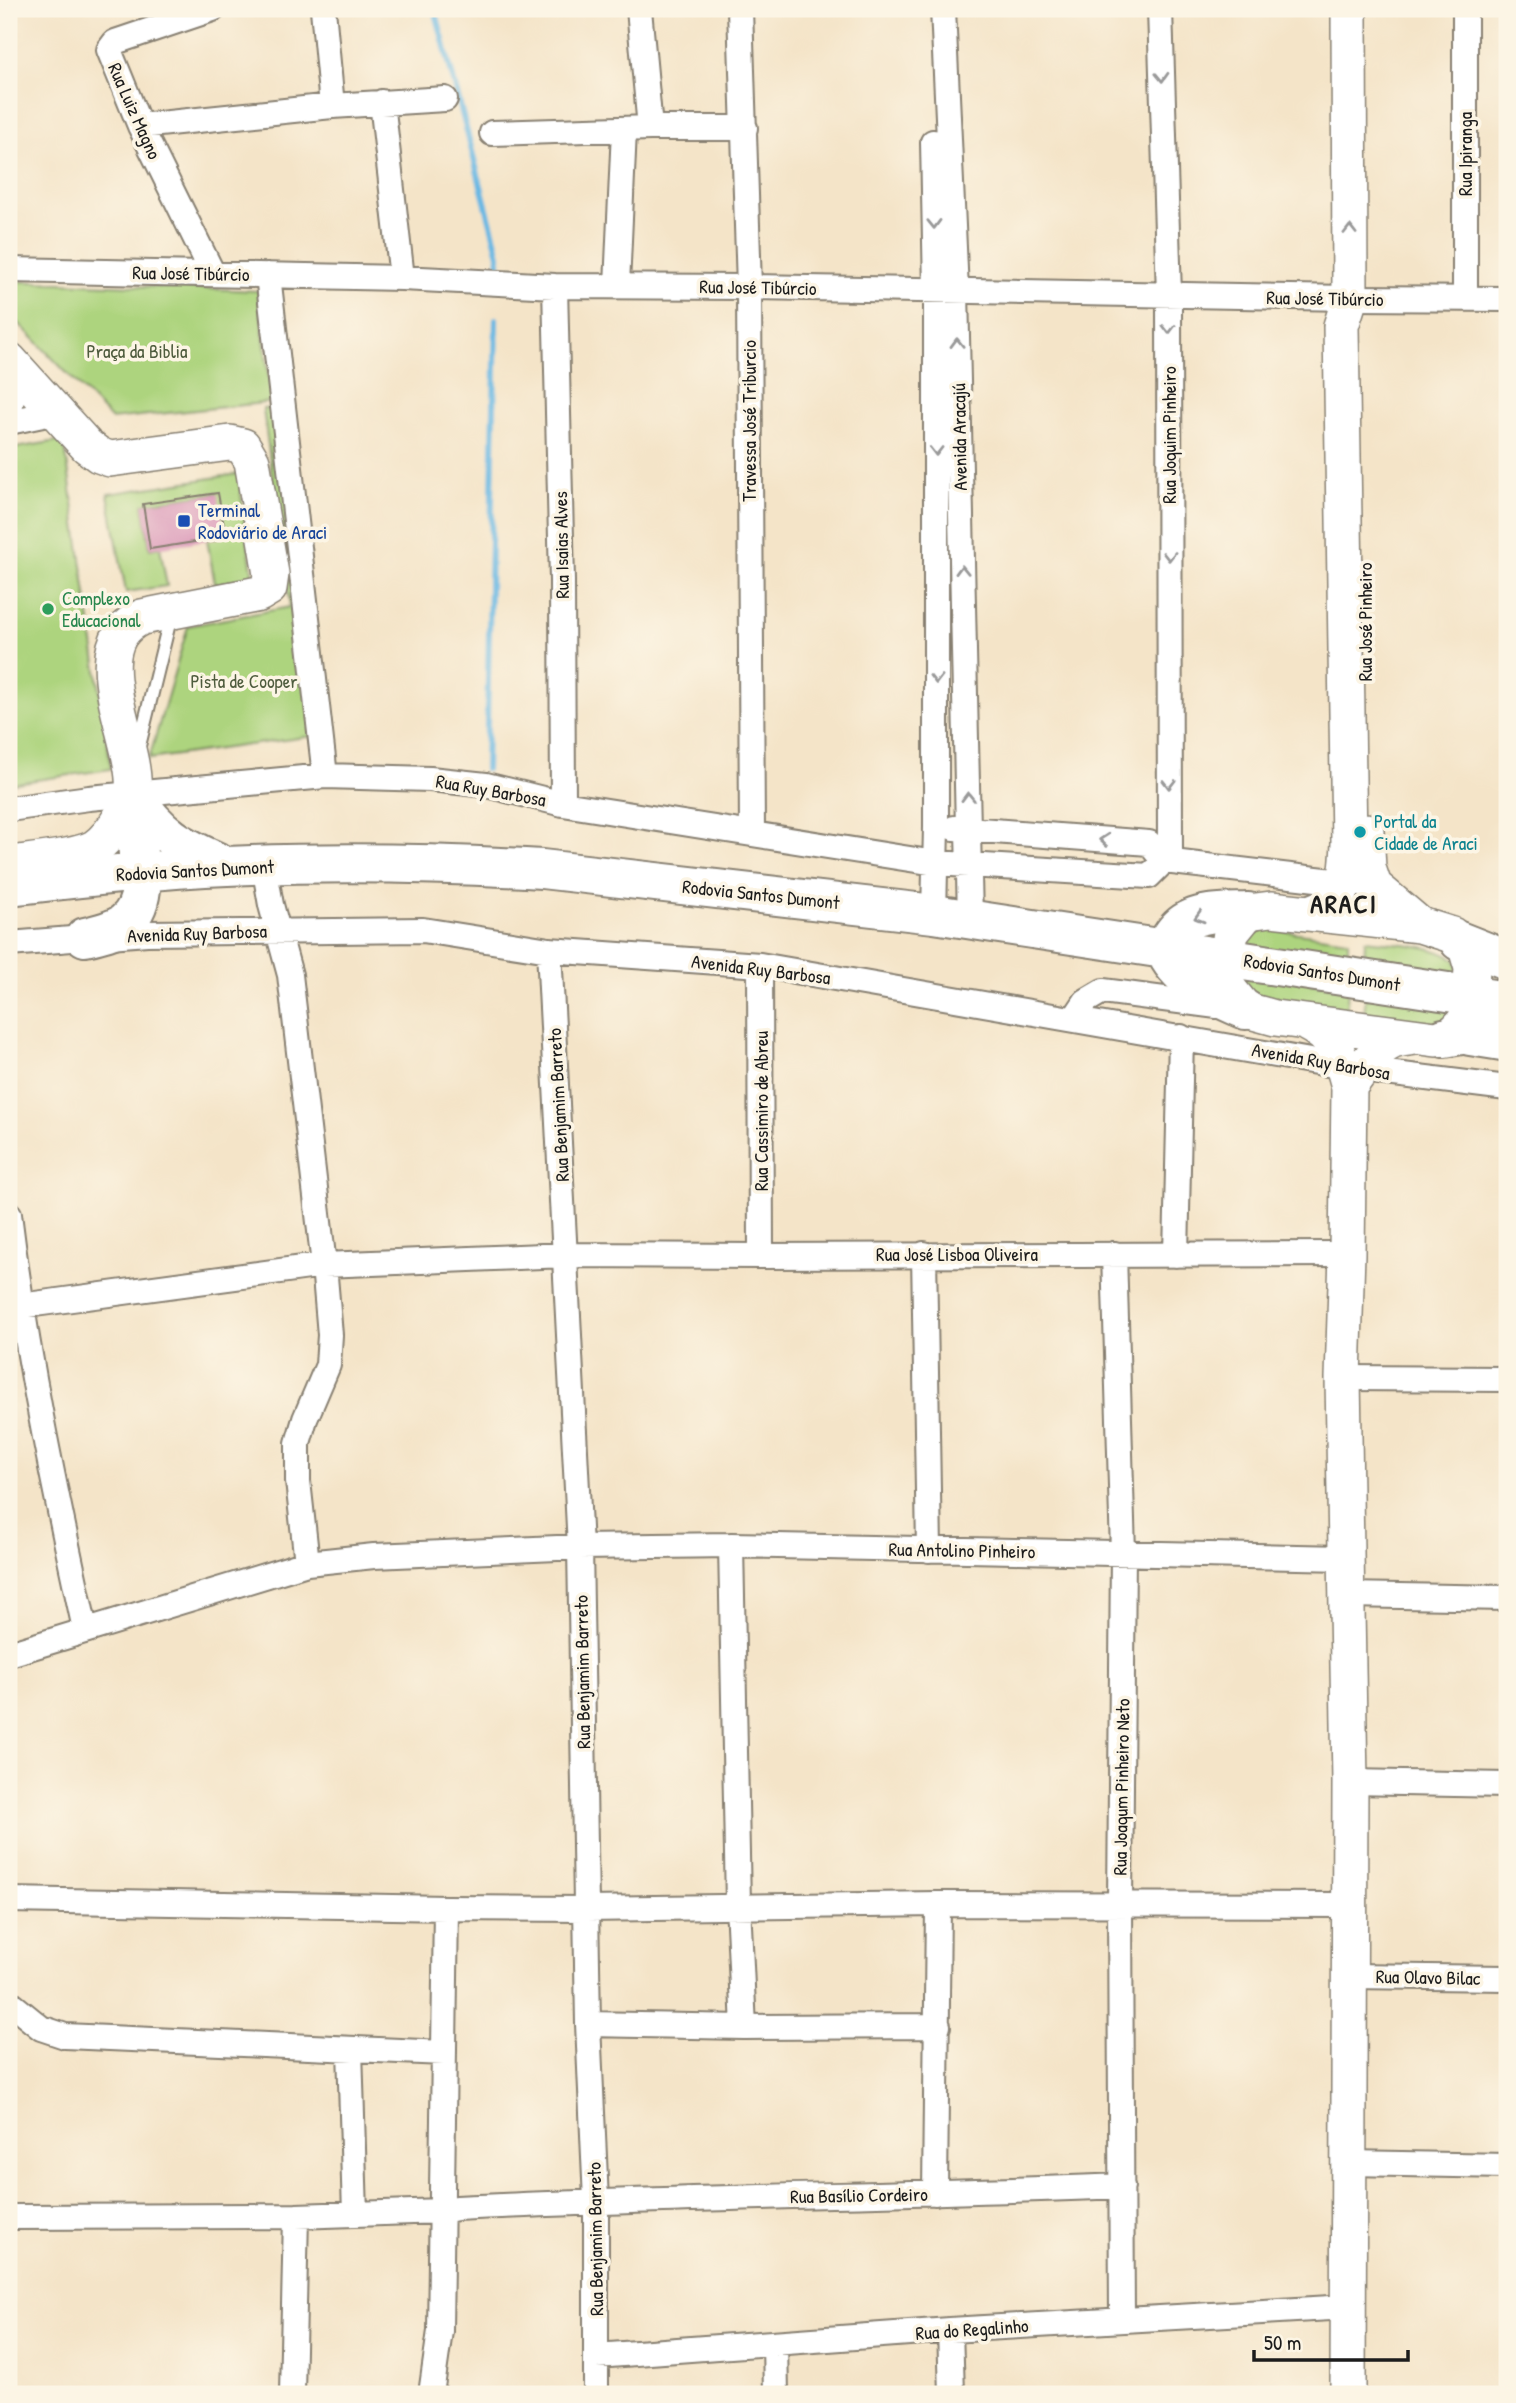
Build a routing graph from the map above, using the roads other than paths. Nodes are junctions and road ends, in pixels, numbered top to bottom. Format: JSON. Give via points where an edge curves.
{"nodes":[{"id":1,"x":213,"y":9,"type":"edge"},
{"id":2,"x":323,"y":9,"type":"edge"},
{"id":3,"x":639,"y":9,"type":"edge"},
{"id":4,"x":740,"y":9,"type":"edge"},
{"id":5,"x":930,"y":9,"type":"edge"},
{"id":6,"x":943,"y":9,"type":"edge"},
{"id":7,"x":1160,"y":9,"type":"edge"},
{"id":8,"x":1349,"y":9,"type":"edge"},
{"id":9,"x":1465,"y":9,"type":"edge"},
{"id":10,"x":445,"y":99,"type":"dead end"},
{"id":11,"x":382,"y":102,"type":"junction"},
{"id":12,"x":332,"y":106,"type":"junction"},
{"id":13,"x":140,"y":126,"type":"junction"},
{"id":14,"x":650,"y":128,"type":"junction"},
{"id":15,"x":745,"y":128,"type":"junction"},
{"id":16,"x":624,"y":130,"type":"junction"},
{"id":17,"x":492,"y":133,"type":"dead end"},
{"id":18,"x":9,"y":270,"type":"edge"},
{"id":19,"x":213,"y":274,"type":"junction"},
{"id":20,"x":268,"y":275,"type":"junction"},
{"id":21,"x":402,"y":278,"type":"junction"},
{"id":22,"x":617,"y":285,"type":"junction"},
{"id":23,"x":555,"y":286,"type":"junction"},
{"id":24,"x":749,"y":287,"type":"junction"},
{"id":25,"x":946,"y":291,"type":"junction"},
{"id":26,"x":1168,"y":295,"type":"junction"},
{"id":27,"x":1465,"y":298,"type":"junction"},
{"id":28,"x":1350,"y":299,"type":"junction"},
{"id":29,"x":1507,"y":299,"type":"edge"},
{"id":30,"x":9,"y":360,"type":"edge"},
{"id":31,"x":9,"y":412,"type":"edge"},
{"id":32,"x":57,"y":412,"type":"junction"},
{"id":33,"x":9,"y":422,"type":"edge"},
{"id":34,"x":173,"y":610,"type":"junction"},
{"id":35,"x":326,"y":776,"type":"junction"},
{"id":36,"x":133,"y":783,"type":"junction"},
{"id":37,"x":563,"y":804,"type":"junction"},
{"id":38,"x":9,"y":809,"type":"edge"},
{"id":39,"x":936,"y":827,"type":"junction"},
{"id":40,"x":969,"y":829,"type":"junction"},
{"id":41,"x":752,"y":833,"type":"junction"},
{"id":42,"x":1167,"y":861,"type":"junction"},
{"id":43,"x":935,"y":863,"type":"junction"},
{"id":44,"x":9,"y":864,"type":"edge"},
{"id":45,"x":264,"y":864,"type":"junction"},
{"id":46,"x":226,"y":866,"type":"junction"},
{"id":47,"x":970,"y":866,"type":"junction"},
{"id":48,"x":138,"y":872,"type":"junction"},
{"id":49,"x":1359,"y":884,"type":"junction"},
{"id":50,"x":9,"y":886,"type":"edge"},
{"id":51,"x":1248,"y":912,"type":"junction"},
{"id":52,"x":1309,"y":913,"type":"junction"},
{"id":53,"x":933,"y":914,"type":"junction"},
{"id":54,"x":970,"y":919,"type":"junction"},
{"id":55,"x":1420,"y":925,"type":"junction"},
{"id":56,"x":278,"y":930,"type":"junction"},
{"id":57,"x":85,"y":937,"type":"junction"},
{"id":58,"x":1507,"y":939,"type":"edge"},
{"id":59,"x":1459,"y":941,"type":"junction"},
{"id":60,"x":9,"y":944,"type":"edge"},
{"id":61,"x":1164,"y":948,"type":"junction"},
{"id":62,"x":549,"y":950,"type":"junction"},
{"id":63,"x":1227,"y":956,"type":"junction"},
{"id":64,"x":1507,"y":960,"type":"edge"},
{"id":65,"x":760,"y":965,"type":"junction"},
{"id":66,"x":1489,"y":998,"type":"edge"},
{"id":67,"x":1245,"y":1010,"type":"junction"},
{"id":68,"x":1074,"y":1019,"type":"junction"},
{"id":69,"x":1304,"y":1022,"type":"junction"},
{"id":70,"x":1507,"y":1027,"type":"edge"},
{"id":71,"x":1181,"y":1037,"type":"junction"},
{"id":72,"x":1431,"y":1038,"type":"junction"},
{"id":73,"x":1507,"y":1049,"type":"edge"},
{"id":74,"x":1351,"y":1074,"type":"junction"},
{"id":75,"x":1507,"y":1088,"type":"edge"},
{"id":76,"x":9,"y":1214,"type":"edge"},
{"id":77,"x":924,"y":1254,"type":"junction"},
{"id":78,"x":1114,"y":1254,"type":"junction"},
{"id":79,"x":1348,"y":1254,"type":"junction"},
{"id":80,"x":566,"y":1255,"type":"junction"},
{"id":81,"x":1176,"y":1255,"type":"junction"},
{"id":82,"x":761,"y":1256,"type":"junction"},
{"id":83,"x":324,"y":1265,"type":"junction"},
{"id":84,"x":20,"y":1307,"type":"junction"},
{"id":85,"x":1343,"y":1378,"type":"junction"},
{"id":86,"x":1507,"y":1379,"type":"edge"},
{"id":87,"x":731,"y":1545,"type":"junction"},
{"id":88,"x":579,"y":1547,"type":"junction"},
{"id":89,"x":929,"y":1550,"type":"junction"},
{"id":90,"x":1123,"y":1552,"type":"junction"},
{"id":91,"x":1345,"y":1558,"type":"junction"},
{"id":92,"x":307,"y":1563,"type":"junction"},
{"id":93,"x":1347,"y":1595,"type":"junction"},
{"id":94,"x":1507,"y":1598,"type":"edge"},
{"id":95,"x":85,"y":1629,"type":"junction"},
{"id":96,"x":9,"y":1654,"type":"edge"},
{"id":97,"x":1350,"y":1782,"type":"junction"},
{"id":98,"x":1507,"y":1785,"type":"edge"},
{"id":99,"x":9,"y":1900,"type":"edge"},
{"id":100,"x":1120,"y":1903,"type":"junction"},
{"id":101,"x":938,"y":1904,"type":"junction"},
{"id":102,"x":738,"y":1905,"type":"junction"},
{"id":103,"x":1350,"y":1905,"type":"junction"},
{"id":104,"x":446,"y":1908,"type":"junction"},
{"id":105,"x":587,"y":1909,"type":"junction"},
{"id":106,"x":1349,"y":1976,"type":"junction"},
{"id":107,"x":1507,"y":1978,"type":"edge"},
{"id":108,"x":9,"y":2002,"type":"edge"},
{"id":109,"x":588,"y":2024,"type":"junction"},
{"id":110,"x":938,"y":2026,"type":"junction"},
{"id":111,"x":744,"y":2027,"type":"junction"},
{"id":112,"x":351,"y":2049,"type":"junction"},
{"id":113,"x":444,"y":2053,"type":"junction"},
{"id":114,"x":1349,"y":2163,"type":"junction"},
{"id":115,"x":1507,"y":2166,"type":"edge"},
{"id":116,"x":1122,"y":2186,"type":"junction"},
{"id":117,"x":935,"y":2193,"type":"junction"},
{"id":118,"x":596,"y":2201,"type":"junction"},
{"id":119,"x":442,"y":2211,"type":"junction"},
{"id":120,"x":355,"y":2214,"type":"junction"},
{"id":121,"x":296,"y":2216,"type":"junction"},
{"id":122,"x":9,"y":2217,"type":"edge"},
{"id":123,"x":1348,"y":2307,"type":"junction"},
{"id":124,"x":1122,"y":2320,"type":"junction"},
{"id":125,"x":950,"y":2330,"type":"junction"},
{"id":126,"x":775,"y":2343,"type":"junction"},
{"id":127,"x":596,"y":2356,"type":"junction"},
{"id":128,"x":292,"y":2394,"type":"edge"},
{"id":129,"x":431,"y":2394,"type":"edge"},
{"id":130,"x":596,"y":2394,"type":"edge"},
{"id":131,"x":776,"y":2394,"type":"edge"},
{"id":132,"x":952,"y":2394,"type":"edge"},
{"id":133,"x":1348,"y":2394,"type":"edge"}],
"edges":[{"from":1,"to":13,"type":"street","name":"Rua Luiz Magno","via":[[115,42],[109,50]]},
{"from":2,"to":12,"type":"street"},
{"from":3,"to":14,"type":"street"},
{"from":4,"to":15,"type":"street","name":"Travessa José Triburcio"},
{"from":5,"to":25,"type":"street","name":"Avenida Aracajú","one_way":true},
{"from":6,"to":25,"type":"street","name":"Avenida Aracajú"},
{"from":7,"to":26,"type":"street","name":"Rua Joquim Pinheiro","one_way":true},
{"from":28,"to":8,"type":"main road","name":"Rua José Pinheiro","one_way":true},
{"from":9,"to":27,"type":"street","name":"Rua Ipiranga"},
{"from":10,"to":11,"type":"street"},
{"from":11,"to":12,"type":"street"},
{"from":11,"to":21,"type":"street"},
{"from":12,"to":13,"type":"street"},
{"from":13,"to":19,"type":"street","name":"Rua Luiz Magno"},
{"from":14,"to":15,"type":"street"},
{"from":14,"to":16,"type":"street"},
{"from":15,"to":24,"type":"street","name":"Travessa José Triburcio"},
{"from":16,"to":17,"type":"street"},
{"from":16,"to":22,"type":"street"},
{"from":18,"to":19,"type":"street","name":"Rua José Tibúrcio"},
{"from":19,"to":20,"type":"street","name":"Rua José Tibúrcio"},
{"from":20,"to":21,"type":"street","name":"Rua José Tibúrcio"},
{"from":20,"to":35,"type":"street"},
{"from":21,"to":23,"type":"street","name":"Rua José Tibúrcio"},
{"from":22,"to":23,"type":"street","name":"Rua José Tibúrcio"},
{"from":22,"to":24,"type":"street","name":"Rua José Tibúrcio"},
{"from":23,"to":37,"type":"street","name":"Rua Isaias Alves"},
{"from":24,"to":25,"type":"street","name":"Rua José Tibúrcio"},
{"from":24,"to":41,"type":"street","name":"Travessa José Triburcio"},
{"from":25,"to":26,"type":"street","name":"Rua José Tibúrcio"},
{"from":25,"to":39,"type":"street","name":"Avenida Aracajú","one_way":true},
{"from":40,"to":25,"type":"street","name":"Avenida Aracajú","one_way":true},
{"from":26,"to":28,"type":"street","name":"Rua José Tibúrcio"},
{"from":26,"to":42,"type":"street","name":"Rua Joquim Pinheiro","one_way":true},
{"from":27,"to":28,"type":"street","name":"Rua José Tibúrcio"},
{"from":27,"to":29,"type":"street","name":"Rua José Tibúrcio"},
{"from":28,"to":49,"type":"main road","name":"Rua José Pinheiro","via":[[1363,330],[1368,868]]},
{"from":30,"to":31,"type":"street","via":[[15,388]]},
{"from":30,"to":32,"type":"main road"},
{"from":32,"to":33,"type":"street"},
{"from":32,"to":34,"type":"main road","via":[[87,446],[110,459],[230,443],[243,446],[252,461],[271,574],[269,588],[259,594]]},
{"from":34,"to":36,"type":"lane"},
{"from":34,"to":36,"type":"main road","via":[[131,622],[114,650],[113,683]]},
{"from":35,"to":36,"type":"street","name":"Rua Ruy Barbosa"},
{"from":35,"to":37,"type":"street","name":"Rua Ruy Barbosa","via":[[485,785]]},
{"from":36,"to":38,"type":"street","name":"Rua Ruy Barbosa","via":[[89,798]]},
{"from":36,"to":44,"type":"main road","via":[[115,828],[94,847]]},
{"from":36,"to":46,"type":"highway","via":[[153,822],[170,838]]},
{"from":36,"to":48,"type":"highway"},
{"from":37,"to":41,"type":"street","name":"Rua Ruy Barbosa"},
{"from":39,"to":40,"type":"street"},
{"from":39,"to":43,"type":"street","name":"Avenida Aracajú"},
{"from":42,"to":40,"type":"street","one_way":true,"via":[[1149,843]]},
{"from":40,"to":47,"type":"street","name":"Avenida Aracajú"},
{"from":41,"to":43,"type":"street","name":"Rua Ruy Barbosa"},
{"from":42,"to":47,"type":"street","name":"Rua Ruy Barbosa","via":[[1149,876]]},
{"from":42,"to":49,"type":"street"},
{"from":43,"to":47,"type":"street","name":"Rua Ruy Barbosa"},
{"from":43,"to":53,"type":"street","name":"Avenida Aracajú"},
{"from":45,"to":46,"type":"highway","name":"Rodovia Santos Dumont"},
{"from":45,"to":53,"type":"highway","name":"Rodovia Santos Dumont","via":[[542,869]]},
{"from":45,"to":56,"type":"street"},
{"from":46,"to":48,"type":"highway","name":"Rodovia Santos Dumont"},
{"from":47,"to":54,"type":"street","name":"Avenida Aracajú"},
{"from":48,"to":50,"type":"highway","name":"Rodovia Santos Dumont"},
{"from":48,"to":57,"type":"highway","via":[[141,889],[135,912],[112,931]]},
{"from":49,"to":52,"type":"main road","via":[[1326,908]]},
{"from":49,"to":55,"type":"main road"},
{"from":51,"to":52,"type":"main road"},
{"from":51,"to":61,"type":"highway","one_way":true,"via":[[1191,919],[1178,926]]},
{"from":51,"to":63,"type":"main road","via":[[1231,933]]},
{"from":52,"to":55,"type":"main road"},
{"from":53,"to":54,"type":"highway","name":"Rodovia Santos Dumont"},
{"from":54,"to":61,"type":"highway","name":"Rodovia Santos Dumont"},
{"from":55,"to":59,"type":"main road"},
{"from":56,"to":57,"type":"street","name":"Avenida Ruy Barbosa"},
{"from":56,"to":62,"type":"street","name":"Avenida Ruy Barbosa","via":[[423,930]]},
{"from":56,"to":83,"type":"street","via":[[290,975]]},
{"from":57,"to":60,"type":"street","name":"Avenida Ruy Barbosa"},
{"from":58,"to":59,"type":"street"},
{"from":59,"to":64,"type":"highway"},
{"from":59,"to":66,"type":"main road"},
{"from":61,"to":63,"type":"highway","name":"Rodovia Santos Dumont"},
{"from":61,"to":67,"type":"highway","via":[[1168,960],[1193,984]]},
{"from":62,"to":65,"type":"street","name":"Avenida Ruy Barbosa"},
{"from":62,"to":80,"type":"street","name":"Rua Benjamim Barreto"},
{"from":63,"to":66,"type":"highway","name":"Rodovia Santos Dumont"},
{"from":63,"to":67,"type":"main road","via":[[1228,988]]},
{"from":65,"to":68,"type":"street","name":"Avenida Ruy Barbosa"},
{"from":65,"to":82,"type":"street","name":"Rua Cassimiro de Abreu"},
{"from":66,"to":72,"type":"main road","via":[[1470,1007],[1454,1033]]},
{"from":67,"to":68,"type":"street","via":[[1103,991],[1086,1001]]},
{"from":67,"to":69,"type":"main road"},
{"from":68,"to":71,"type":"street","name":"Avenida Ruy Barbosa"},
{"from":69,"to":72,"type":"main road"},
{"from":69,"to":74,"type":"main road","via":[[1331,1040]]},
{"from":70,"to":72,"type":"highway"},
{"from":71,"to":74,"type":"street","name":"Avenida Ruy Barbosa"},
{"from":71,"to":81,"type":"street"},
{"from":72,"to":73,"type":"street"},
{"from":72,"to":74,"type":"main road","via":[[1392,1042]]},
{"from":74,"to":75,"type":"street","name":"Avenida Ruy Barbosa"},
{"from":74,"to":79,"type":"main road"},
{"from":76,"to":84,"type":"street"},
{"from":77,"to":78,"type":"street","name":"Rua José Lisboa Oliveira"},
{"from":77,"to":82,"type":"street","name":"Rua José Lisboa Oliveira"},
{"from":77,"to":89,"type":"street"},
{"from":78,"to":81,"type":"street","name":"Rua José Lisboa Oliveira"},
{"from":78,"to":90,"type":"street","name":"Rua Joaqum Pinheiro Neto"},
{"from":79,"to":81,"type":"street","name":"Rua José Lisboa Oliveira"},
{"from":79,"to":85,"type":"main road"},
{"from":80,"to":82,"type":"street","name":"Rua José Lisboa Oliveira"},
{"from":80,"to":83,"type":"street","name":"Rua José Lisboa Oliveira"},
{"from":80,"to":88,"type":"street","name":"Rua Benjamim Barreto"},
{"from":83,"to":84,"type":"street","name":"Rua José Lisboa Oliveira"},
{"from":83,"to":92,"type":"street","via":[[328,1365],[297,1451]]},
{"from":84,"to":95,"type":"street"},
{"from":85,"to":86,"type":"street"},
{"from":85,"to":91,"type":"main road"},
{"from":87,"to":88,"type":"street","name":"Rua Antolino Pinheiro"},
{"from":87,"to":89,"type":"street","name":"Rua Antolino Pinheiro"},
{"from":87,"to":102,"type":"street"},
{"from":88,"to":92,"type":"street","name":"Rua Antolino Pinheiro"},
{"from":88,"to":105,"type":"street","name":"Rua Benjamim Barreto"},
{"from":89,"to":90,"type":"street","name":"Rua Antolino Pinheiro"},
{"from":90,"to":91,"type":"street","name":"Rua Antolino Pinheiro"},
{"from":90,"to":100,"type":"street","name":"Rua Joaqum Pinheiro Neto"},
{"from":91,"to":93,"type":"main road"},
{"from":92,"to":95,"type":"street","name":"Rua Antolino Pinheiro"},
{"from":93,"to":94,"type":"street"},
{"from":93,"to":97,"type":"main road"},
{"from":95,"to":96,"type":"street","name":"Rua Antolino Pinheiro"},
{"from":97,"to":98,"type":"street"},
{"from":97,"to":103,"type":"main road"},
{"from":99,"to":104,"type":"street"},
{"from":100,"to":101,"type":"street"},
{"from":100,"to":103,"type":"street"},
{"from":100,"to":116,"type":"street","name":"Rua Joaqum Pinheiro Neto"},
{"from":101,"to":102,"type":"street"},
{"from":101,"to":110,"type":"street"},
{"from":102,"to":105,"type":"street"},
{"from":102,"to":111,"type":"street"},
{"from":103,"to":106,"type":"main road"},
{"from":104,"to":105,"type":"street"},
{"from":104,"to":113,"type":"street"},
{"from":105,"to":109,"type":"street","name":"Rua Benjamim Barreto"},
{"from":106,"to":107,"type":"street","name":"Rua Olavo Bilac"},
{"from":106,"to":114,"type":"main road"},
{"from":108,"to":112,"type":"street","via":[[41,2028],[65,2036]]},
{"from":109,"to":111,"type":"street"},
{"from":109,"to":118,"type":"street","name":"Rua Benjamim Barreto"},
{"from":110,"to":111,"type":"street"},
{"from":110,"to":117,"type":"street"},
{"from":112,"to":113,"type":"street"},
{"from":112,"to":120,"type":"street"},
{"from":113,"to":119,"type":"street"},
{"from":114,"to":115,"type":"street"},
{"from":114,"to":123,"type":"main road"},
{"from":116,"to":117,"type":"street","name":"Rua Basílio Cordeiro"},
{"from":116,"to":124,"type":"street","name":"Rua Joaqum Pinheiro Neto"},
{"from":117,"to":118,"type":"street","name":"Rua Basílio Cordeiro"},
{"from":118,"to":119,"type":"street","name":"Rua Basílio Cordeiro"},
{"from":118,"to":127,"type":"street","name":"Rua Benjamim Barreto"},
{"from":119,"to":120,"type":"street","name":"Rua Basílio Cordeiro"},
{"from":119,"to":129,"type":"street","via":[[440,2331]]},
{"from":120,"to":121,"type":"street","name":"Rua Basílio Cordeiro"},
{"from":121,"to":122,"type":"street","name":"Rua Basílio Cordeiro"},
{"from":121,"to":128,"type":"street"},
{"from":123,"to":124,"type":"street","name":"Rua do Regalinho"},
{"from":123,"to":133,"type":"main road"},
{"from":124,"to":125,"type":"street","name":"Rua do Regalinho"},
{"from":125,"to":126,"type":"street","name":"Rua do Regalinho"},
{"from":125,"to":132,"type":"street"},
{"from":126,"to":127,"type":"street","name":"Rua do Regalinho"},
{"from":126,"to":131,"type":"street"},
{"from":127,"to":130,"type":"street","name":"Rua Benjamim Barreto"}]}
